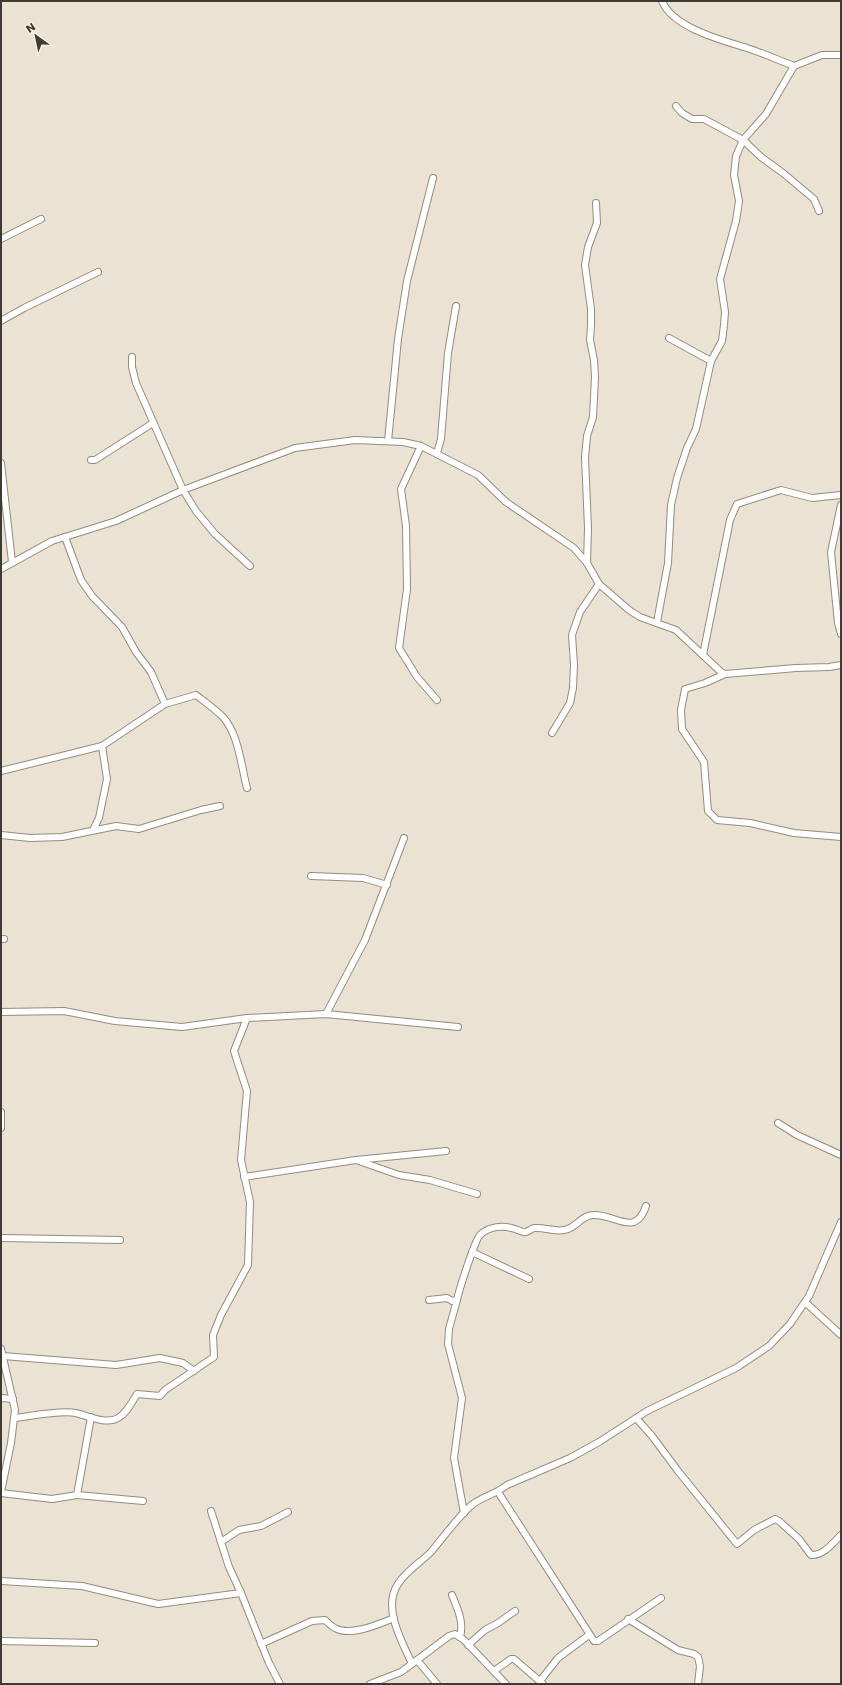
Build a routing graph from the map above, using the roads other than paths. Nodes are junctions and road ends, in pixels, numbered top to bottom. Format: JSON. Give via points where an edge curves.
{"nodes":[{"id":1,"x":662,"y":1,"type":"edge"},
{"id":2,"x":841,"y":55,"type":"edge"},
{"id":3,"x":794,"y":66,"type":"junction"},
{"id":4,"x":676,"y":106,"type":"dead end"},
{"id":5,"x":743,"y":140,"type":"junction"},
{"id":6,"x":433,"y":178,"type":"dead end"},
{"id":7,"x":596,"y":203,"type":"dead end"},
{"id":8,"x":819,"y":211,"type":"dead end"},
{"id":9,"x":41,"y":219,"type":"dead end"},
{"id":10,"x":1,"y":240,"type":"edge"},
{"id":11,"x":98,"y":272,"type":"dead end"},
{"id":12,"x":456,"y":306,"type":"dead end"},
{"id":13,"x":1,"y":321,"type":"edge"},
{"id":14,"x":668,"y":338,"type":"dead end"},
{"id":15,"x":132,"y":357,"type":"dead end"},
{"id":16,"x":711,"y":361,"type":"junction"},
{"id":17,"x":153,"y":423,"type":"junction"},
{"id":18,"x":388,"y":441,"type":"junction"},
{"id":19,"x":421,"y":446,"type":"junction"},
{"id":20,"x":437,"y":453,"type":"junction"},
{"id":21,"x":91,"y":460,"type":"dead end"},
{"id":22,"x":1,"y":463,"type":"edge"},
{"id":23,"x":183,"y":490,"type":"junction"},
{"id":24,"x":841,"y":495,"type":"edge"},
{"id":25,"x":841,"y":505,"type":"edge"},
{"id":26,"x":65,"y":537,"type":"junction"},
{"id":27,"x":12,"y":562,"type":"junction"},
{"id":28,"x":587,"y":563,"type":"junction"},
{"id":29,"x":250,"y":566,"type":"dead end"},
{"id":30,"x":1,"y":569,"type":"edge"},
{"id":31,"x":600,"y":584,"type":"junction"},
{"id":32,"x":657,"y":622,"type":"junction"},
{"id":33,"x":841,"y":634,"type":"edge"},
{"id":34,"x":703,"y":655,"type":"junction"},
{"id":35,"x":841,"y":665,"type":"edge"},
{"id":36,"x":725,"y":674,"type":"junction"},
{"id":37,"x":437,"y":700,"type":"dead end"},
{"id":38,"x":165,"y":704,"type":"junction"},
{"id":39,"x":552,"y":734,"type":"dead end"},
{"id":40,"x":102,"y":746,"type":"junction"},
{"id":41,"x":1,"y":771,"type":"edge"},
{"id":42,"x":247,"y":788,"type":"dead end"},
{"id":43,"x":220,"y":806,"type":"dead end"},
{"id":44,"x":93,"y":830,"type":"junction"},
{"id":45,"x":1,"y":835,"type":"edge"},
{"id":46,"x":841,"y":837,"type":"edge"},
{"id":47,"x":404,"y":838,"type":"dead end"},
{"id":48,"x":311,"y":876,"type":"dead end"},
{"id":49,"x":387,"y":885,"type":"junction"},
{"id":50,"x":1,"y":1012,"type":"edge"},
{"id":51,"x":326,"y":1014,"type":"junction"},
{"id":52,"x":247,"y":1018,"type":"junction"},
{"id":53,"x":458,"y":1027,"type":"dead end"},
{"id":54,"x":1,"y":1112,"type":"edge"},
{"id":55,"x":778,"y":1123,"type":"dead end"},
{"id":56,"x":1,"y":1128,"type":"edge"},
{"id":57,"x":446,"y":1151,"type":"dead end"},
{"id":58,"x":841,"y":1155,"type":"edge"},
{"id":59,"x":356,"y":1160,"type":"junction"},
{"id":60,"x":244,"y":1177,"type":"junction"},
{"id":61,"x":477,"y":1194,"type":"dead end"},
{"id":62,"x":646,"y":1206,"type":"dead end"},
{"id":63,"x":841,"y":1222,"type":"edge"},
{"id":64,"x":1,"y":1238,"type":"edge"},
{"id":65,"x":120,"y":1240,"type":"dead end"},
{"id":66,"x":472,"y":1252,"type":"junction"},
{"id":67,"x":529,"y":1279,"type":"dead end"},
{"id":68,"x":429,"y":1300,"type":"dead end"},
{"id":69,"x":457,"y":1300,"type":"junction"},
{"id":70,"x":805,"y":1302,"type":"junction"},
{"id":71,"x":841,"y":1335,"type":"edge"},
{"id":72,"x":1,"y":1349,"type":"edge"},
{"id":73,"x":3,"y":1356,"type":"junction"},
{"id":74,"x":194,"y":1370,"type":"junction"},
{"id":75,"x":1,"y":1398,"type":"edge"},
{"id":76,"x":13,"y":1399,"type":"junction"},
{"id":77,"x":90,"y":1417,"type":"junction"},
{"id":78,"x":15,"y":1418,"type":"junction"},
{"id":79,"x":636,"y":1418,"type":"junction"},
{"id":80,"x":498,"y":1492,"type":"junction"},
{"id":81,"x":1,"y":1493,"type":"edge"},
{"id":82,"x":77,"y":1495,"type":"junction"},
{"id":83,"x":143,"y":1501,"type":"dead end"},
{"id":84,"x":211,"y":1512,"type":"dead end"},
{"id":85,"x":288,"y":1512,"type":"dead end"},
{"id":86,"x":464,"y":1513,"type":"junction"},
{"id":87,"x":841,"y":1535,"type":"edge"},
{"id":88,"x":220,"y":1542,"type":"junction"},
{"id":89,"x":1,"y":1581,"type":"edge"},
{"id":90,"x":241,"y":1593,"type":"junction"},
{"id":91,"x":452,"y":1595,"type":"dead end"},
{"id":92,"x":661,"y":1598,"type":"dead end"},
{"id":93,"x":515,"y":1611,"type":"dead end"},
{"id":94,"x":394,"y":1618,"type":"junction"},
{"id":95,"x":628,"y":1619,"type":"junction"},
{"id":96,"x":589,"y":1636,"type":"junction"},
{"id":97,"x":460,"y":1637,"type":"junction"},
{"id":98,"x":1,"y":1641,"type":"edge"},
{"id":99,"x":95,"y":1644,"type":"dead end"},
{"id":100,"x":261,"y":1644,"type":"junction"},
{"id":101,"x":468,"y":1645,"type":"junction"},
{"id":102,"x":414,"y":1662,"type":"junction"},
{"id":103,"x":494,"y":1671,"type":"junction"},
{"id":104,"x":542,"y":1682,"type":"edge"},
{"id":105,"x":280,"y":1684,"type":"edge"},
{"id":106,"x":370,"y":1684,"type":"edge"},
{"id":107,"x":437,"y":1684,"type":"edge"},
{"id":108,"x":506,"y":1684,"type":"edge"},
{"id":109,"x":698,"y":1684,"type":"edge"}],
"edges":[{"from":1,"to":3,"type":"street","via":[[676,19],[695,29]]},
{"from":2,"to":3,"type":"street","via":[[822,55]]},
{"from":3,"to":5,"type":"street","via":[[766,114]]},
{"from":4,"to":5,"type":"street","via":[[692,119],[704,119]]},
{"from":5,"to":8,"type":"street","via":[[814,199]]},
{"from":5,"to":16,"type":"street","via":[[736,156],[734,175],[739,201],[736,221],[720,279],[725,312],[722,341]]},
{"from":6,"to":18,"type":"street","via":[[406,281]]},
{"from":7,"to":28,"type":"street","via":[[597,223],[588,247],[585,265],[595,377],[593,417],[587,436],[585,457]]},
{"from":9,"to":10,"type":"street"},
{"from":11,"to":13,"type":"street"},
{"from":12,"to":20,"type":"street","via":[[448,353],[441,439]]},
{"from":14,"to":16,"type":"street"},
{"from":15,"to":17,"type":"street","via":[[136,383]]},
{"from":16,"to":32,"type":"street","via":[[696,429],[677,478],[671,504],[668,563]]},
{"from":17,"to":21,"type":"street","via":[[95,460]]},
{"from":17,"to":23,"type":"street"},
{"from":18,"to":19,"type":"street"},
{"from":18,"to":23,"type":"street","via":[[355,440],[295,448]]},
{"from":19,"to":20,"type":"street"},
{"from":19,"to":37,"type":"street","via":[[401,489],[406,526],[407,589],[399,648],[417,677]]},
{"from":20,"to":28,"type":"street","via":[[478,475],[506,502],[574,548]]},
{"from":22,"to":27,"type":"street"},
{"from":23,"to":26,"type":"street","via":[[116,522]]},
{"from":23,"to":29,"type":"street","via":[[215,534]]},
{"from":24,"to":34,"type":"street","via":[[812,498],[781,490],[737,504],[730,520]]},
{"from":25,"to":33,"type":"street","via":[[831,552]]},
{"from":26,"to":27,"type":"street","via":[[43,545]]},
{"from":26,"to":38,"type":"street","via":[[81,580],[92,596],[122,626],[136,652],[151,672]]},
{"from":27,"to":30,"type":"street"},
{"from":28,"to":31,"type":"street"},
{"from":31,"to":32,"type":"street","via":[[629,610],[640,617]]},
{"from":31,"to":39,"type":"street","via":[[580,612],[572,635],[574,666],[570,704]]},
{"from":32,"to":34,"type":"street","via":[[676,630]]},
{"from":34,"to":36,"type":"street"},
{"from":35,"to":36,"type":"street"},
{"from":36,"to":46,"type":"street","via":[[686,689],[681,710],[682,729],[704,762],[708,811],[717,820],[750,823],[794,833]]},
{"from":38,"to":40,"type":"street"},
{"from":38,"to":42,"type":"street","via":[[196,695],[223,718],[237,743]]},
{"from":40,"to":41,"type":"street"},
{"from":40,"to":44,"type":"street","via":[[108,779],[99,818]]},
{"from":43,"to":44,"type":"street","via":[[139,829],[116,826]]},
{"from":44,"to":45,"type":"street","via":[[62,836],[30,838]]},
{"from":47,"to":49,"type":"street"},
{"from":48,"to":49,"type":"street","via":[[364,878]]},
{"from":49,"to":51,"type":"street","via":[[365,940]]},
{"from":50,"to":52,"type":"street","via":[[64,1011],[115,1021],[182,1027]]},
{"from":51,"to":52,"type":"street"},
{"from":51,"to":53,"type":"street"},
{"from":52,"to":60,"type":"street","via":[[234,1051],[247,1091],[241,1160]]},
{"from":54,"to":56,"type":"street"},
{"from":55,"to":58,"type":"street","via":[[797,1135]]},
{"from":57,"to":59,"type":"street"},
{"from":59,"to":60,"type":"street"},
{"from":59,"to":61,"type":"street","via":[[399,1175],[430,1180]]},
{"from":60,"to":74,"type":"street","via":[[250,1202],[248,1265],[221,1315],[214,1335],[214,1357]]},
{"from":62,"to":66,"type":"street","via":[[637,1222],[631,1224],[593,1215],[565,1230],[536,1228],[526,1232],[499,1226],[480,1235]]},
{"from":63,"to":70,"type":"street"},
{"from":64,"to":65,"type":"street"},
{"from":66,"to":67,"type":"street"},
{"from":66,"to":69,"type":"street"},
{"from":68,"to":69,"type":"street"},
{"from":69,"to":86,"type":"street","via":[[447,1337],[462,1398],[454,1458]]},
{"from":70,"to":71,"type":"street"},
{"from":70,"to":79,"type":"street","via":[[790,1324],[769,1346],[736,1368]]},
{"from":72,"to":73,"type":"street"},
{"from":73,"to":74,"type":"street","via":[[116,1365],[160,1358],[183,1363]]},
{"from":73,"to":76,"type":"street"},
{"from":74,"to":77,"type":"street","via":[[160,1396],[137,1394],[125,1413],[117,1419]]},
{"from":75,"to":76,"type":"street"},
{"from":76,"to":78,"type":"street"},
{"from":77,"to":78,"type":"street","via":[[75,1413]]},
{"from":77,"to":82,"type":"street"},
{"from":78,"to":81,"type":"street"},
{"from":79,"to":80,"type":"street","via":[[570,1458],[507,1485]]},
{"from":79,"to":87,"type":"street","via":[[737,1544],[754,1530],[775,1519],[799,1539],[811,1555],[821,1553]]},
{"from":80,"to":86,"type":"street","via":[[471,1505]]},
{"from":80,"to":96,"type":"street"},
{"from":81,"to":82,"type":"street","via":[[52,1499]]},
{"from":82,"to":83,"type":"street"},
{"from":84,"to":88,"type":"street"},
{"from":85,"to":88,"type":"street","via":[[261,1526],[239,1530]]},
{"from":86,"to":94,"type":"street","via":[[398,1584],[393,1595]]},
{"from":88,"to":90,"type":"street"},
{"from":89,"to":90,"type":"street","via":[[82,1586],[158,1604]]},
{"from":90,"to":100,"type":"street"},
{"from":91,"to":97,"type":"street","via":[[462,1620]]},
{"from":92,"to":95,"type":"street"},
{"from":93,"to":101,"type":"street"},
{"from":94,"to":100,"type":"street","via":[[351,1632],[336,1629],[325,1620],[312,1621]]},
{"from":94,"to":102,"type":"street","via":[[396,1628]]},
{"from":95,"to":96,"type":"street","via":[[598,1641]]},
{"from":95,"to":109,"type":"street","via":[[678,1650],[698,1657]]},
{"from":96,"to":104,"type":"street","via":[[558,1658]]},
{"from":97,"to":101,"type":"street"},
{"from":97,"to":102,"type":"street","via":[[451,1635]]},
{"from":98,"to":99,"type":"street"},
{"from":100,"to":105,"type":"street"},
{"from":101,"to":103,"type":"street"},
{"from":102,"to":106,"type":"street","via":[[390,1677]]},
{"from":102,"to":107,"type":"street"},
{"from":103,"to":104,"type":"street","via":[[514,1659]]},
{"from":103,"to":108,"type":"street"}]}
